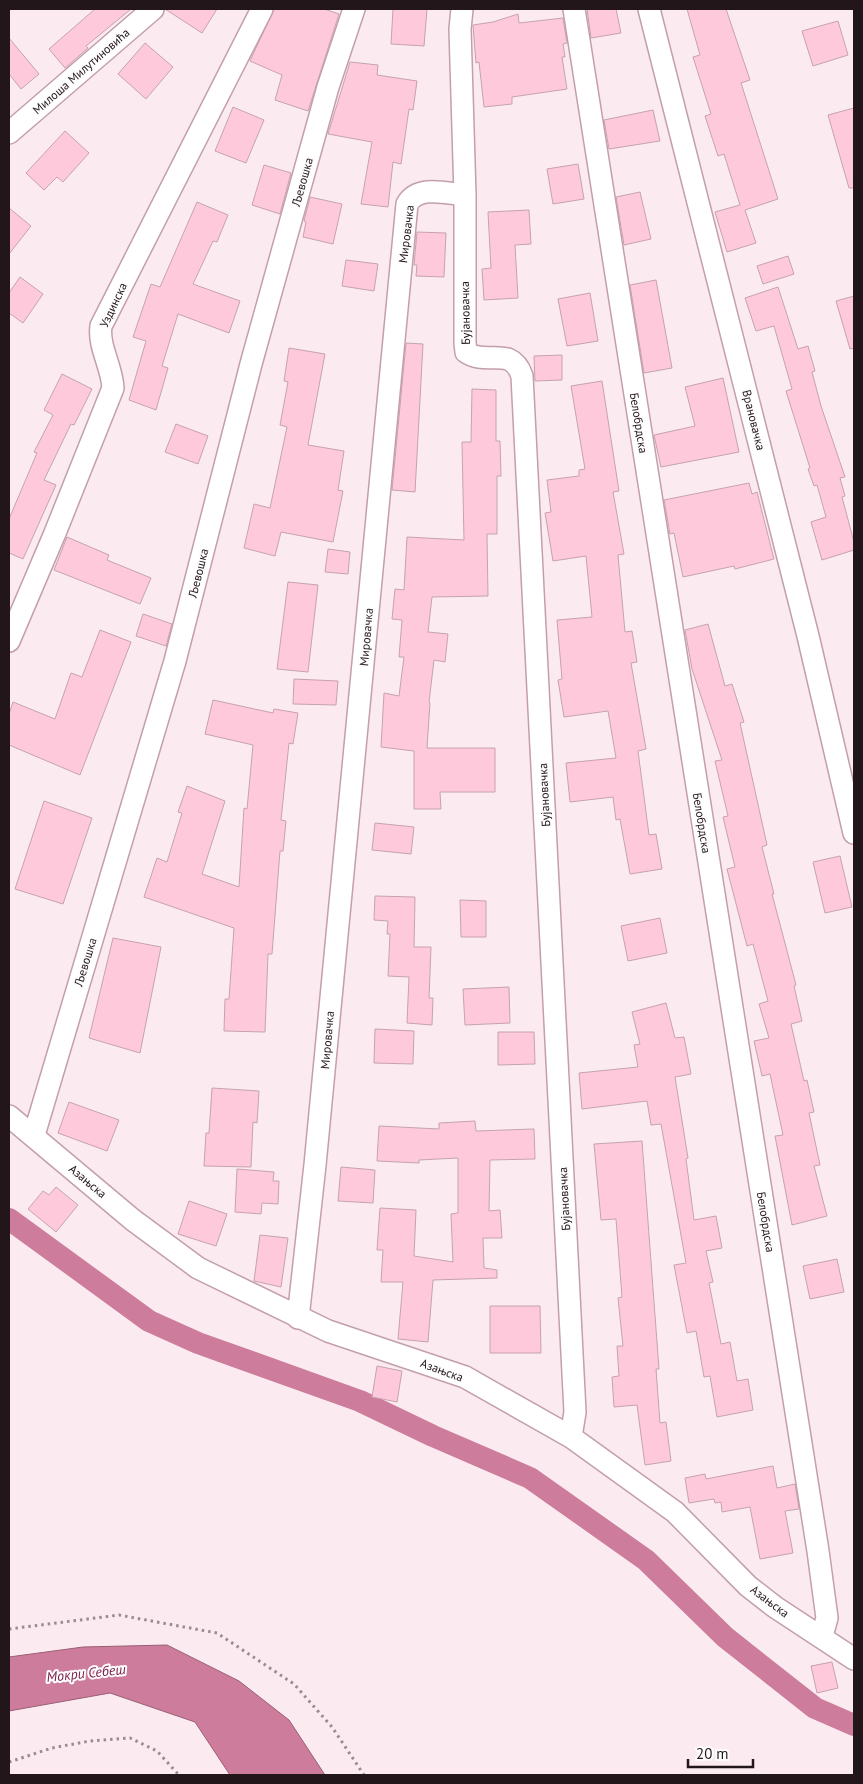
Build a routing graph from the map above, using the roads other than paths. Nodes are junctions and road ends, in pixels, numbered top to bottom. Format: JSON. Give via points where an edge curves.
{"nodes":[{"id":1,"x":153,"y":9,"type":"edge"},
{"id":2,"x":262,"y":9,"type":"edge"},
{"id":3,"x":354,"y":9,"type":"edge"},
{"id":4,"x":462,"y":9,"type":"edge"},
{"id":5,"x":574,"y":9,"type":"edge"},
{"id":6,"x":649,"y":9,"type":"edge"},
{"id":7,"x":9,"y":133,"type":"edge"},
{"id":8,"x":465,"y":195,"type":"junction"},
{"id":9,"x":9,"y":642,"type":"edge"},
{"id":10,"x":854,"y":833,"type":"edge"},
{"id":11,"x":9,"y":1116,"type":"edge"},
{"id":12,"x":34,"y":1135,"type":"junction"},
{"id":13,"x":298,"y":1318,"type":"junction"},
{"id":14,"x":571,"y":1437,"type":"junction"},
{"id":15,"x":822,"y":1636,"type":"junction"},
{"id":16,"x":854,"y":1659,"type":"edge"}],
"edges":[{"from":1,"to":7,"type":"street","name":"Милоша Милутиновића"},
{"from":2,"to":9,"type":"street","name":"Уздинска","via":[[101,326],[100,335],[113,388]]},
{"from":3,"to":12,"type":"street","name":"Љевошка","via":[[328,87],[251,364],[175,661]]},
{"from":4,"to":8,"type":"street"},
{"from":5,"to":15,"type":"street","name":"Белобрдска","via":[[818,1551],[827,1618]]},
{"from":6,"to":10,"type":"street","name":"Врановачка","via":[[808,636]]},
{"from":8,"to":13,"type":"street","name":"Мировачка","via":[[419,192],[407,204]]},
{"from":8,"to":14,"type":"street","name":"Бујановачка","via":[[466,352],[473,356],[510,359],[518,365],[522,376],[575,1412]]},
{"from":11,"to":12,"type":"street","name":"Азањска"},
{"from":12,"to":13,"type":"street","name":"Азањска","via":[[164,1244],[198,1268]]},
{"from":13,"to":14,"type":"street","name":"Азањска","via":[[366,1345],[465,1377]]},
{"from":14,"to":15,"type":"street","name":"Азањска","via":[[676,1512],[762,1596]]},
{"from":15,"to":16,"type":"street","name":"Азањска"}]}
